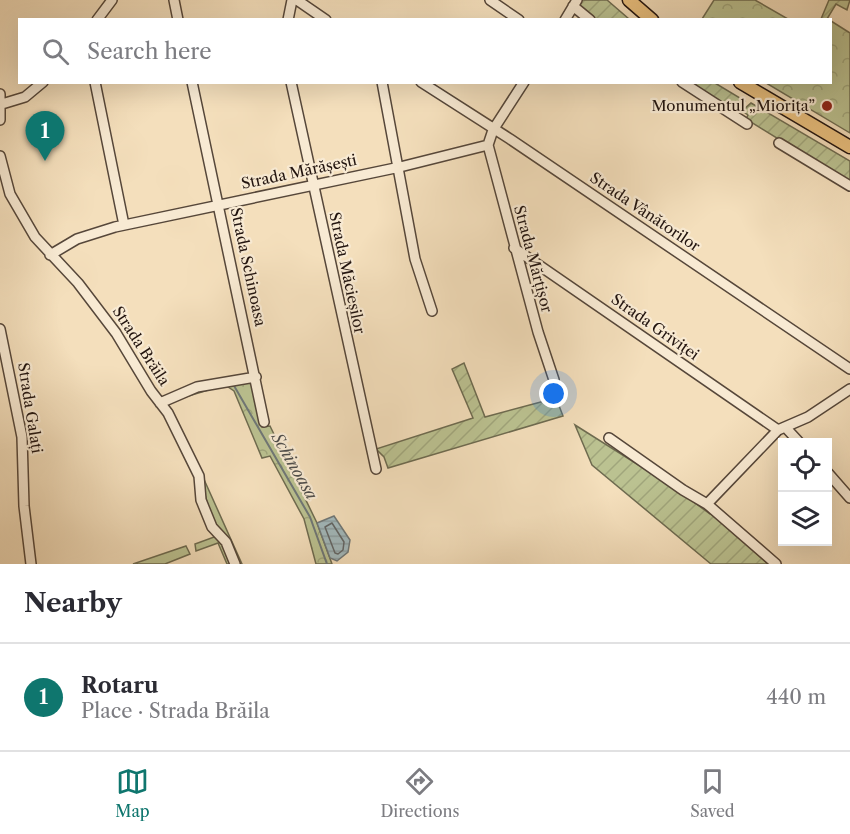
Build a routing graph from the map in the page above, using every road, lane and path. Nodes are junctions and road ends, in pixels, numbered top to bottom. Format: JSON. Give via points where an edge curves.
{"nodes":[{"id":1,"x":112,"y":0,"type":"edge"},
{"id":2,"x":174,"y":0,"type":"edge"},
{"id":3,"x":297,"y":0,"type":"edge"},
{"id":4,"x":490,"y":0,"type":"edge"},
{"id":5,"x":629,"y":0,"type":"edge"},
{"id":6,"x":575,"y":3,"type":"edge"},
{"id":7,"x":99,"y":18,"type":"edge"},
{"id":8,"x":178,"y":18,"type":"edge"},
{"id":9,"x":289,"y":18,"type":"edge"},
{"id":10,"x":323,"y":18,"type":"edge"},
{"id":11,"x":516,"y":18,"type":"edge"},
{"id":12,"x":566,"y":18,"type":"edge"},
{"id":13,"x":588,"y":18,"type":"edge"},
{"id":14,"x":650,"y":18,"type":"edge"},
{"id":15,"x":41,"y":84,"type":"edge"},
{"id":16,"x":95,"y":84,"type":"edge"},
{"id":17,"x":192,"y":84,"type":"edge"},
{"id":18,"x":291,"y":84,"type":"edge"},
{"id":19,"x":382,"y":84,"type":"edge"},
{"id":20,"x":424,"y":84,"type":"edge"},
{"id":21,"x":523,"y":84,"type":"edge"},
{"id":22,"x":685,"y":84,"type":"edge"},
{"id":23,"x":743,"y":84,"type":"edge"},
{"id":24,"x":1,"y":99,"type":"edge"},
{"id":25,"x":0,"y":120,"type":"edge"},
{"id":26,"x":747,"y":124,"type":"dead end"},
{"id":27,"x":494,"y":130,"type":"junction"},
{"id":28,"x":779,"y":143,"type":"dead end"},
{"id":29,"x":488,"y":145,"type":"junction"},
{"id":30,"x":850,"y":147,"type":"edge"},
{"id":31,"x":0,"y":156,"type":"edge"},
{"id":32,"x":400,"y":167,"type":"junction"},
{"id":33,"x":313,"y":184,"type":"junction"},
{"id":34,"x":850,"y":186,"type":"edge"},
{"id":35,"x":220,"y":205,"type":"junction"},
{"id":36,"x":124,"y":225,"type":"junction"},
{"id":37,"x":514,"y":248,"type":"junction"},
{"id":38,"x":50,"y":255,"type":"junction"},
{"id":39,"x":432,"y":311,"type":"dead end"},
{"id":40,"x":0,"y":329,"type":"edge"},
{"id":41,"x":850,"y":369,"type":"edge"},
{"id":42,"x":256,"y":377,"type":"junction"},
{"id":43,"x":554,"y":380,"type":"dead end"},
{"id":44,"x":850,"y":389,"type":"edge"},
{"id":45,"x":160,"y":403,"type":"junction"},
{"id":46,"x":264,"y":422,"type":"dead end"},
{"id":47,"x":782,"y":429,"type":"junction"},
{"id":48,"x":609,"y":438,"type":"dead end"},
{"id":49,"x":794,"y":438,"type":"edge"},
{"id":50,"x":376,"y":469,"type":"dead end"},
{"id":51,"x":832,"y":478,"type":"edge"},
{"id":52,"x":850,"y":498,"type":"edge"},
{"id":53,"x":707,"y":504,"type":"junction"},
{"id":54,"x":31,"y":564,"type":"edge"},
{"id":55,"x":235,"y":564,"type":"edge"},
{"id":56,"x":776,"y":564,"type":"edge"}],
"edges":[{"from":1,"to":7,"type":"street"},
{"from":2,"to":8,"type":"street"},
{"from":3,"to":9,"type":"street"},
{"from":3,"to":10,"type":"street"},
{"from":4,"to":11,"type":"street"},
{"from":5,"to":14,"type":"main road"},
{"from":6,"to":12,"type":"street"},
{"from":6,"to":13,"type":"street"},
{"from":15,"to":24,"type":"street","via":[[25,97]]},
{"from":16,"to":36,"type":"street"},
{"from":17,"to":35,"type":"street","name":"Strada Schinoasa"},
{"from":18,"to":33,"type":"street","name":"Strada Măcieșilor"},
{"from":19,"to":32,"type":"street"},
{"from":20,"to":27,"type":"street","name":"Strada Vânătorilor"},
{"from":21,"to":27,"type":"street"},
{"from":22,"to":26,"type":"street"},
{"from":23,"to":30,"type":"main road"},
{"from":24,"to":25,"type":"street"},
{"from":27,"to":29,"type":"street"},
{"from":27,"to":41,"type":"street","name":"Strada Vânătorilor"},
{"from":28,"to":34,"type":"street"},
{"from":29,"to":32,"type":"street","name":"Strada Mărășești"},
{"from":29,"to":37,"type":"street","name":"Strada Mărțișor"},
{"from":31,"to":38,"type":"street","name":"Strada Brăila","via":[[19,212]]},
{"from":32,"to":33,"type":"street","name":"Strada Mărășești"},
{"from":32,"to":39,"type":"street","via":[[415,259]]},
{"from":33,"to":35,"type":"street","name":"Strada Mărășești"},
{"from":33,"to":50,"type":"street","name":"Strada Măcieșilor"},
{"from":35,"to":36,"type":"street","name":"Strada Mărășești"},
{"from":35,"to":42,"type":"street","name":"Strada Schinoasa"},
{"from":36,"to":38,"type":"street","name":"Strada Mărășești","via":[[77,239]]},
{"from":37,"to":43,"type":"street","name":"Strada Mărțișor"},
{"from":37,"to":47,"type":"street","name":"Strada Griviței"},
{"from":38,"to":45,"type":"street","name":"Strada Brăila","via":[[78,283],[116,333]]},
{"from":40,"to":54,"type":"street","name":"Strada Galați","via":[[23,442],[24,515]]},
{"from":42,"to":45,"type":"street","via":[[197,387]]},
{"from":42,"to":46,"type":"street","name":"Strada Schinoasa"},
{"from":44,"to":47,"type":"street"},
{"from":45,"to":55,"type":"street","name":"Strada Brăila","via":[[199,476],[201,500],[212,527],[226,542]]},
{"from":47,"to":49,"type":"street","name":"Strada Griviței"},
{"from":47,"to":53,"type":"street"},
{"from":48,"to":53,"type":"street"},
{"from":51,"to":52,"type":"street"},
{"from":53,"to":56,"type":"street"}]}
